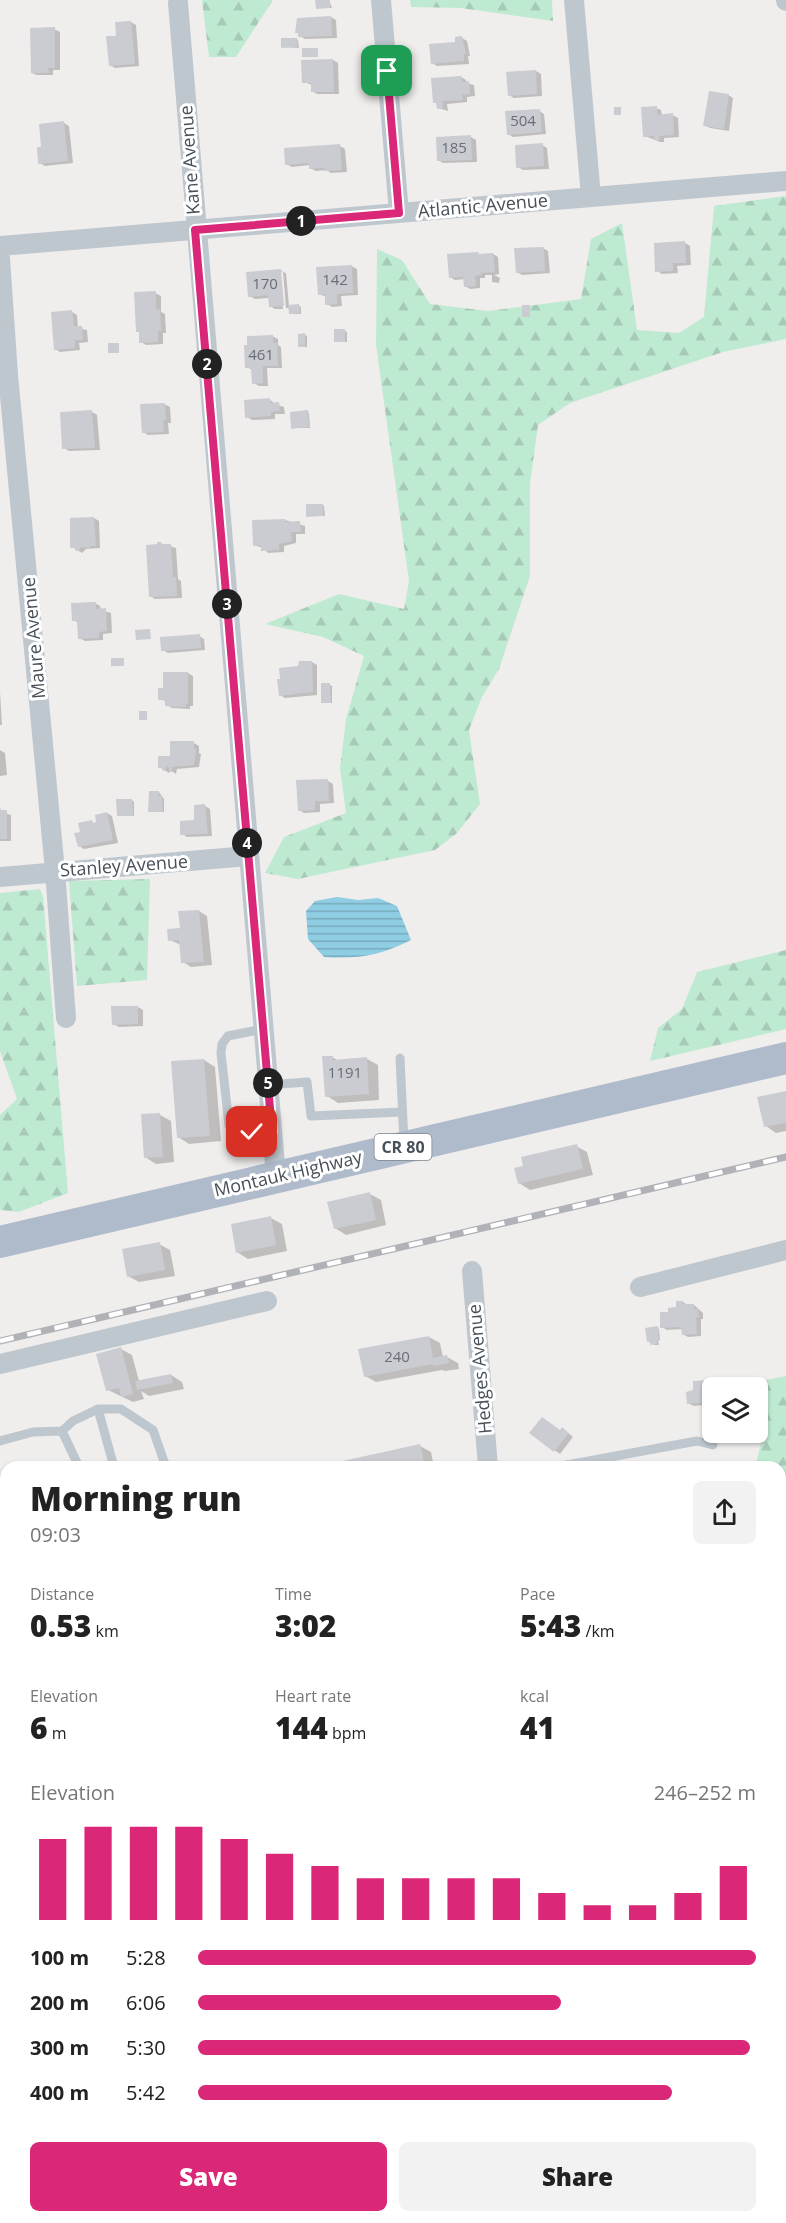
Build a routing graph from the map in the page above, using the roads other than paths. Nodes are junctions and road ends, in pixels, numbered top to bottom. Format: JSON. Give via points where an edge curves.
{"nodes":[{"id":1,"x":381,"y":0,"type":"edge"},
{"id":2,"x":574,"y":0,"type":"edge"},
{"id":3,"x":178,"y":3,"type":"dead end"},
{"id":4,"x":786,"y":181,"type":"edge"},
{"id":5,"x":591,"y":197,"type":"junction"},
{"id":6,"x":399,"y":213,"type":"junction"},
{"id":7,"x":195,"y":230,"type":"junction"},
{"id":8,"x":0,"y":246,"type":"edge"},
{"id":9,"x":0,"y":258,"type":"edge"},
{"id":10,"x":248,"y":856,"type":"junction"},
{"id":11,"x":55,"y":871,"type":"junction"},
{"id":12,"x":0,"y":877,"type":"edge"},
{"id":13,"x":66,"y":1018,"type":"dead end"},
{"id":14,"x":263,"y":1029,"type":"junction"},
{"id":15,"x":400,"y":1058,"type":"dead end"},
{"id":16,"x":786,"y":1058,"type":"edge"},
{"id":17,"x":268,"y":1086,"type":"junction"},
{"id":18,"x":402,"y":1112,"type":"junction"},
{"id":19,"x":272,"y":1132,"type":"junction"},
{"id":20,"x":404,"y":1147,"type":"junction"},
{"id":21,"x":276,"y":1177,"type":"junction"},
{"id":22,"x":0,"y":1242,"type":"edge"},
{"id":23,"x":786,"y":1250,"type":"edge"},
{"id":24,"x":472,"y":1271,"type":"dead end"},
{"id":25,"x":640,"y":1287,"type":"dead end"},
{"id":26,"x":267,"y":1301,"type":"dead end"},
{"id":27,"x":0,"y":1364,"type":"edge"},
{"id":28,"x":98,"y":1409,"type":"junction"},
{"id":29,"x":62,"y":1431,"type":"junction"},
{"id":30,"x":0,"y":1441,"type":"edge"},
{"id":31,"x":713,"y":1445,"type":"dead end"},
{"id":32,"x":76,"y":1461,"type":"edge"},
{"id":33,"x":112,"y":1461,"type":"edge"},
{"id":34,"x":164,"y":1461,"type":"edge"},
{"id":35,"x":488,"y":1461,"type":"edge"},
{"id":36,"x":589,"y":1461,"type":"edge"}],
"edges":[{"from":1,"to":6,"type":"street"},
{"from":2,"to":5,"type":"street"},
{"from":3,"to":7,"type":"street","name":"Kane Avenue"},
{"from":4,"to":5,"type":"street","name":"Atlantic Avenue"},
{"from":5,"to":6,"type":"street","name":"Atlantic Avenue"},
{"from":6,"to":7,"type":"street","name":"Atlantic Avenue"},
{"from":7,"to":8,"type":"street","name":"Atlantic Avenue"},
{"from":7,"to":10,"type":"street","name":"Kane Avenue"},
{"from":9,"to":11,"type":"street","name":"Maure Avenue"},
{"from":10,"to":11,"type":"street","name":"Stanley Avenue"},
{"from":10,"to":14,"type":"street","name":"Kane Avenue"},
{"from":11,"to":12,"type":"street","name":"Stanley Avenue"},
{"from":11,"to":13,"type":"street","name":"Maure Avenue"},
{"from":14,"to":17,"type":"street","name":"Kane Avenue"},
{"from":14,"to":19,"type":"lane","via":[[228,1036],[221,1053],[229,1125],[240,1132]]},
{"from":15,"to":18,"type":"lane"},
{"from":16,"to":20,"type":"main road","name":"Montauk Highway","number":"CR 80"},
{"from":17,"to":18,"type":"lane","via":[[307,1082],[311,1116]]},
{"from":17,"to":19,"type":"street","name":"Kane Avenue"},
{"from":18,"to":20,"type":"lane"},
{"from":19,"to":21,"type":"street","name":"Kane Avenue"},
{"from":20,"to":21,"type":"main road","name":"Montauk Highway","number":"CR 80"},
{"from":21,"to":22,"type":"main road","name":"Montauk Highway","number":"CR 80"},
{"from":23,"to":25,"type":"street"},
{"from":24,"to":35,"type":"street","name":"Hedges Avenue"},
{"from":26,"to":27,"type":"street"},
{"from":28,"to":29,"type":"lane","via":[[73,1420]]},
{"from":28,"to":33,"type":"lane"},
{"from":28,"to":34,"type":"lane","via":[[121,1409],[153,1430]]},
{"from":29,"to":30,"type":"lane","via":[[33,1432]]},
{"from":29,"to":32,"type":"lane"},
{"from":31,"to":36,"type":"lane","via":[[697,1441]]}]}
